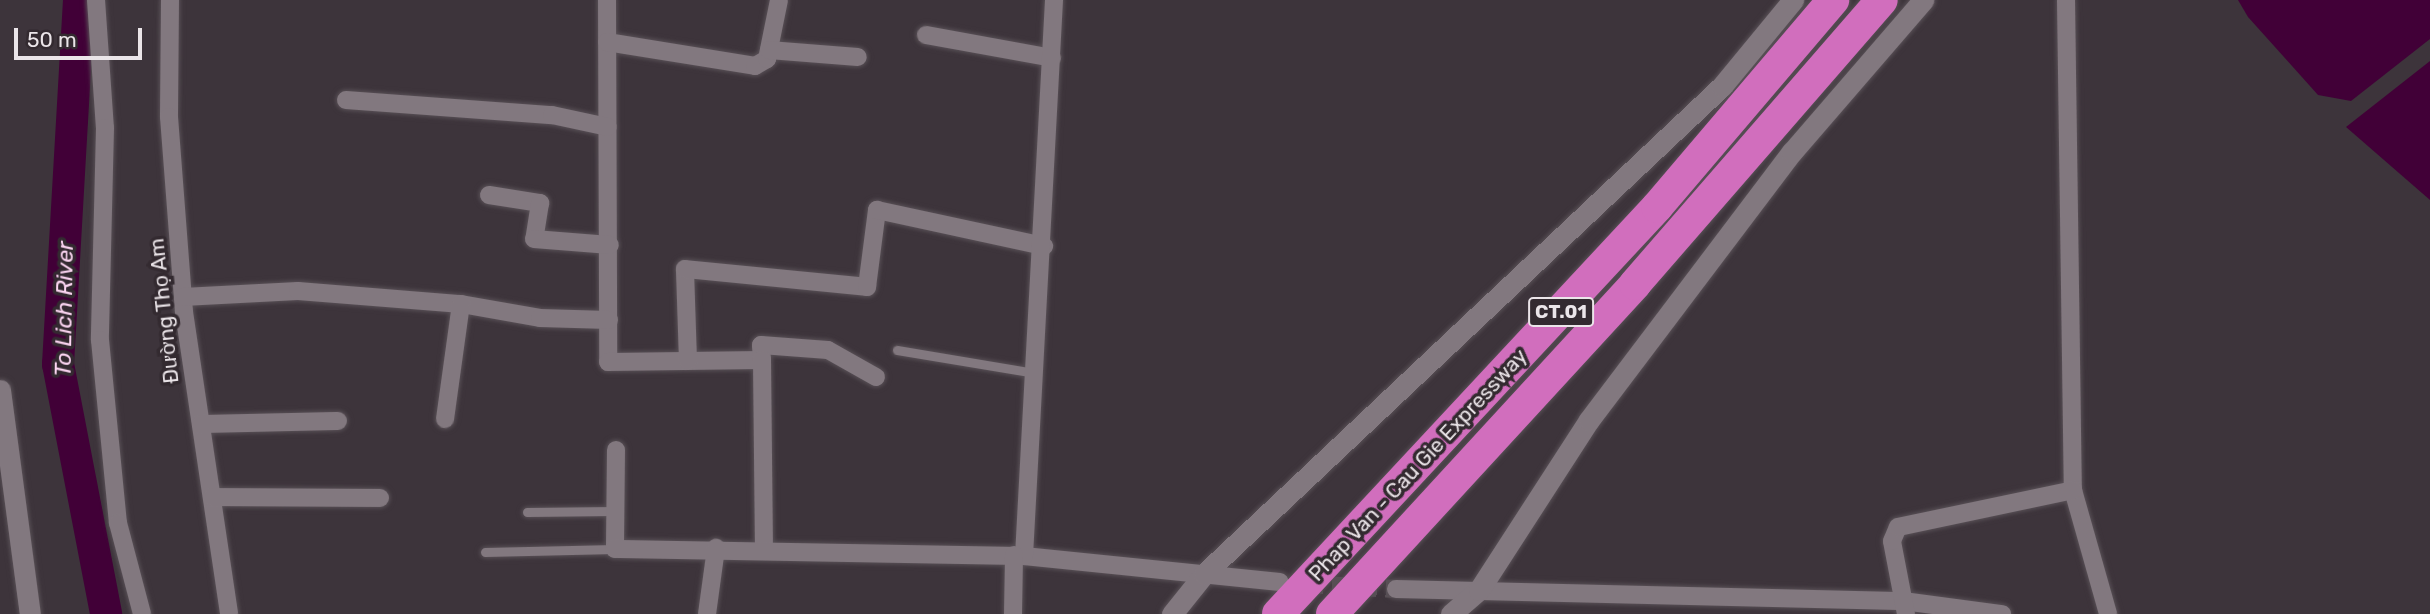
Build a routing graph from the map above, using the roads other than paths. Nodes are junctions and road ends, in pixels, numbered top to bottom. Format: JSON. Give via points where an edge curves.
{"nodes":[{"id":1,"x":96,"y":0,"type":"edge"},
{"id":2,"x":170,"y":0,"type":"edge"},
{"id":3,"x":607,"y":0,"type":"edge"},
{"id":4,"x":779,"y":0,"type":"edge"},
{"id":5,"x":1054,"y":0,"type":"edge"},
{"id":6,"x":1793,"y":0,"type":"edge"},
{"id":7,"x":1833,"y":0,"type":"edge"},
{"id":8,"x":1882,"y":0,"type":"edge"},
{"id":9,"x":1923,"y":0,"type":"edge"},
{"id":10,"x":2066,"y":0,"type":"edge"},
{"id":11,"x":926,"y":35,"type":"dead end"},
{"id":12,"x":607,"y":42,"type":"junction"},
{"id":13,"x":769,"y":50,"type":"junction"},
{"id":14,"x":858,"y":57,"type":"dead end"},
{"id":15,"x":1052,"y":58,"type":"junction"},
{"id":16,"x":346,"y":100,"type":"dead end"},
{"id":17,"x":608,"y":127,"type":"junction"},
{"id":18,"x":489,"y":195,"type":"dead end"},
{"id":19,"x":610,"y":245,"type":"junction"},
{"id":20,"x":1044,"y":246,"type":"junction"},
{"id":21,"x":183,"y":297,"type":"junction"},
{"id":22,"x":461,"y":304,"type":"junction"},
{"id":23,"x":609,"y":320,"type":"junction"},
{"id":24,"x":897,"y":350,"type":"dead end"},
{"id":25,"x":762,"y":360,"type":"junction"},
{"id":26,"x":688,"y":361,"type":"junction"},
{"id":27,"x":1036,"y":374,"type":"junction"},
{"id":28,"x":876,"y":377,"type":"dead end"},
{"id":29,"x":0,"y":390,"type":"edge"},
{"id":30,"x":445,"y":419,"type":"dead end"},
{"id":31,"x":338,"y":421,"type":"dead end"},
{"id":32,"x":201,"y":424,"type":"junction"},
{"id":33,"x":616,"y":450,"type":"dead end"},
{"id":34,"x":2073,"y":490,"type":"junction"},
{"id":35,"x":212,"y":496,"type":"junction"},
{"id":36,"x":380,"y":498,"type":"dead end"},
{"id":37,"x":615,"y":511,"type":"junction"},
{"id":38,"x":527,"y":512,"type":"dead end"},
{"id":39,"x":716,"y":548,"type":"junction"},
{"id":40,"x":615,"y":549,"type":"junction"},
{"id":41,"x":764,"y":549,"type":"junction"},
{"id":42,"x":485,"y":552,"type":"dead end"},
{"id":43,"x":1019,"y":556,"type":"junction"},
{"id":44,"x":1204,"y":574,"type":"junction"},
{"id":45,"x":1280,"y":582,"type":"dead end"},
{"id":46,"x":1396,"y":589,"type":"tunnel mouth"},
{"id":47,"x":1479,"y":590,"type":"junction"},
{"id":48,"x":1905,"y":608,"type":"edge"},
{"id":49,"x":30,"y":614,"type":"edge"},
{"id":50,"x":142,"y":614,"type":"edge"},
{"id":51,"x":229,"y":614,"type":"edge"},
{"id":52,"x":707,"y":614,"type":"edge"},
{"id":53,"x":1013,"y":614,"type":"edge"},
{"id":54,"x":1172,"y":614,"type":"edge"},
{"id":55,"x":1278,"y":614,"type":"edge"},
{"id":56,"x":1332,"y":614,"type":"edge"},
{"id":57,"x":1451,"y":614,"type":"edge"},
{"id":58,"x":2002,"y":614,"type":"edge"},
{"id":59,"x":2108,"y":614,"type":"edge"}],
"edges":[{"from":1,"to":50,"type":"street","via":[[105,128],[100,340],[118,523]]},
{"from":2,"to":21,"type":"street","name":"Đường Thọ Am","via":[[169,117]]},
{"from":3,"to":12,"type":"street"},
{"from":4,"to":13,"type":"street"},
{"from":5,"to":15,"type":"street"},
{"from":6,"to":44,"type":"street","via":[[1722,86]]},
{"from":7,"to":55,"type":"highway","name":"Phap Van - Cau Gie Expressway","number":"CT.01","via":[[1648,217]]},
{"from":8,"to":56,"type":"highway","name":"Phap Van - Cau Gie Expressway","number":"CT.01","via":[[1643,275]]},
{"from":9,"to":47,"type":"street","via":[[1792,152],[1589,420]]},
{"from":10,"to":34,"type":"street"},
{"from":11,"to":15,"type":"street"},
{"from":12,"to":13,"type":"street","via":[[755,66],[765,62]]},
{"from":12,"to":17,"type":"street"},
{"from":13,"to":14,"type":"street"},
{"from":15,"to":20,"type":"street"},
{"from":16,"to":17,"type":"street","via":[[552,115]]},
{"from":17,"to":19,"type":"street"},
{"from":18,"to":19,"type":"street","via":[[540,203],[534,239]]},
{"from":19,"to":23,"type":"street"},
{"from":20,"to":26,"type":"street","via":[[877,210],[867,287],[685,269]]},
{"from":20,"to":27,"type":"street"},
{"from":21,"to":22,"type":"street","via":[[298,291]]},
{"from":21,"to":32,"type":"street","name":"Đường Thọ Am"},
{"from":22,"to":23,"type":"street","via":[[540,318]]},
{"from":22,"to":30,"type":"street"},
{"from":23,"to":26,"type":"street","via":[[608,362]]},
{"from":24,"to":27,"type":"lane"},
{"from":25,"to":26,"type":"street"},
{"from":25,"to":28,"type":"street","via":[[761,345],[828,350]]},
{"from":25,"to":41,"type":"street"},
{"from":27,"to":43,"type":"street"},
{"from":29,"to":49,"type":"street"},
{"from":31,"to":32,"type":"street"},
{"from":32,"to":35,"type":"street","name":"Đường Thọ Am"},
{"from":33,"to":37,"type":"street"},
{"from":34,"to":48,"type":"street","via":[[1898,527],[1892,541]]},
{"from":34,"to":59,"type":"street"},
{"from":35,"to":36,"type":"street"},
{"from":35,"to":51,"type":"street","name":"Đường Thọ Am"},
{"from":37,"to":38,"type":"lane"},
{"from":37,"to":40,"type":"street"},
{"from":39,"to":40,"type":"street"},
{"from":39,"to":41,"type":"street"},
{"from":39,"to":52,"type":"street"},
{"from":40,"to":42,"type":"lane"},
{"from":41,"to":43,"type":"street"},
{"from":43,"to":44,"type":"street"},
{"from":43,"to":53,"type":"street"},
{"from":44,"to":45,"type":"street"},
{"from":44,"to":54,"type":"street"},
{"from":46,"to":47,"type":"street"},
{"from":47,"to":48,"type":"street"},
{"from":47,"to":57,"type":"street"},
{"from":48,"to":58,"type":"street"}]}
